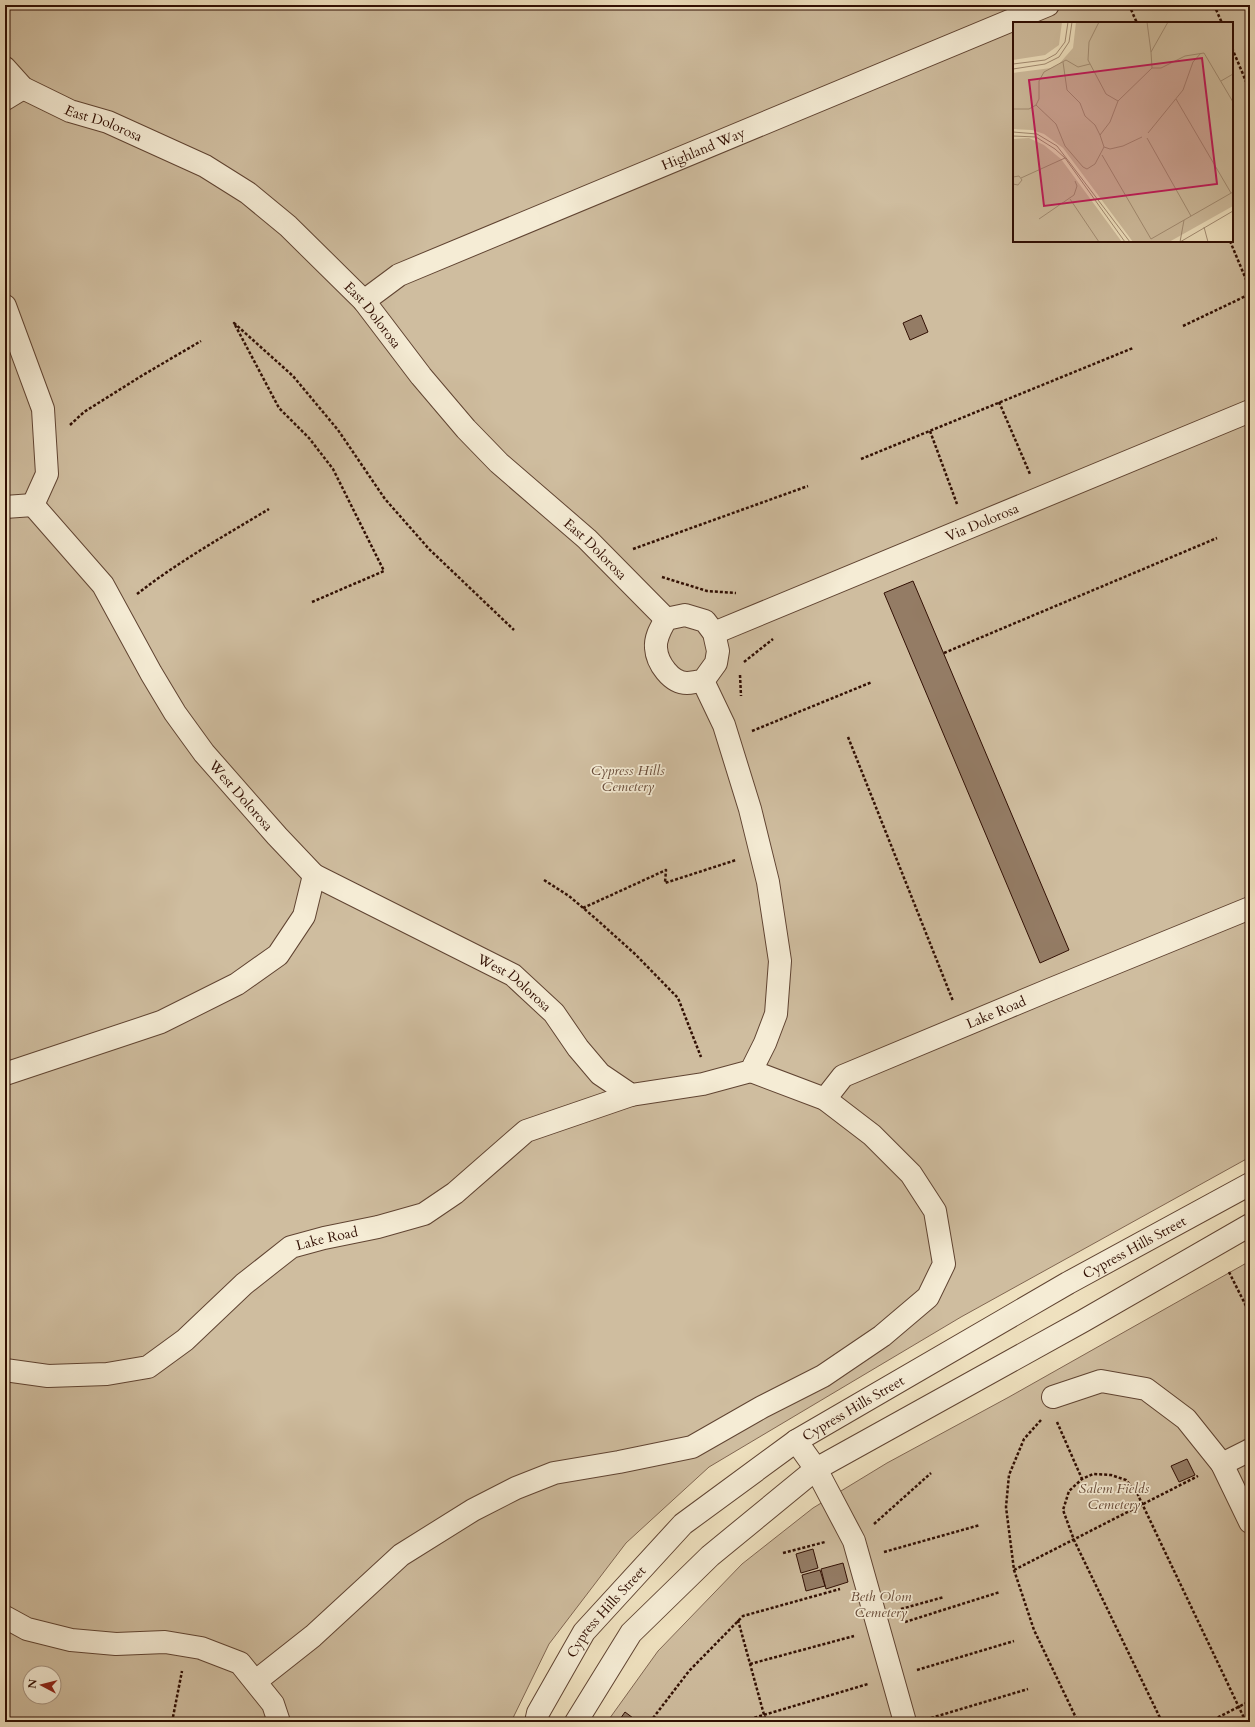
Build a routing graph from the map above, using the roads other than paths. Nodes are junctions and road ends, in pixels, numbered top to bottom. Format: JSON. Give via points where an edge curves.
{"nodes":[{"id":1,"x":1048,"y":5,"type":"edge"},
{"id":2,"x":5,"y":68,"type":"edge"},
{"id":3,"x":24,"y":88,"type":"junction"},
{"id":4,"x":5,"y":100,"type":"edge"},
{"id":5,"x":364,"y":301,"type":"junction"},
{"id":6,"x":5,"y":306,"type":"edge"},
{"id":7,"x":1250,"y":411,"type":"edge"},
{"id":8,"x":33,"y":505,"type":"junction"},
{"id":9,"x":5,"y":507,"type":"edge"},
{"id":10,"x":666,"y":619,"type":"junction"},
{"id":11,"x":714,"y":633,"type":"junction"},
{"id":12,"x":703,"y":681,"type":"junction"},
{"id":13,"x":314,"y":874,"type":"junction"},
{"id":14,"x":1250,"y":908,"type":"edge"},
{"id":15,"x":751,"y":1071,"type":"junction"},
{"id":16,"x":5,"y":1074,"type":"edge"},
{"id":17,"x":632,"y":1095,"type":"junction"},
{"id":18,"x":825,"y":1099,"type":"junction"},
{"id":19,"x":1250,"y":1184,"type":"edge"},
{"id":20,"x":1250,"y":1224,"type":"edge"},
{"id":21,"x":5,"y":1370,"type":"edge"},
{"id":22,"x":1053,"y":1404,"type":"road end"},
{"id":23,"x":796,"y":1440,"type":"junction"},
{"id":24,"x":1250,"y":1450,"type":"edge"},
{"id":25,"x":1222,"y":1464,"type":"junction"},
{"id":26,"x":816,"y":1469,"type":"junction"},
{"id":27,"x":1250,"y":1522,"type":"edge"},
{"id":28,"x":5,"y":1617,"type":"edge"},
{"id":29,"x":256,"y":1681,"type":"junction"},
{"id":30,"x":915,"y":1721,"type":"edge"},
{"id":31,"x":279,"y":1722,"type":"edge"},
{"id":32,"x":536,"y":1722,"type":"edge"},
{"id":33,"x":576,"y":1722,"type":"edge"}],
"edges":[{"from":1,"to":5,"type":"street","name":"Highland Way","via":[[399,275]]},
{"from":2,"to":3,"type":"street","name":"East Dolorosa"},
{"from":3,"to":4,"type":"street"},
{"from":3,"to":5,"type":"street","name":"East Dolorosa","via":[[70,111],[108,122],[204,166],[242,189],[288,226]]},
{"from":5,"to":10,"type":"street","name":"East Dolorosa","via":[[420,376],[466,429],[499,463],[587,539]]},
{"from":6,"to":8,"type":"street","via":[[43,409],[47,474]]},
{"from":7,"to":11,"type":"street","name":"Via Dolorosa"},
{"from":8,"to":9,"type":"street"},
{"from":8,"to":13,"type":"street","name":"West Dolorosa","via":[[103,585],[150,673],[204,753]]},
{"from":10,"to":11,"type":"street","via":[[685,615],[705,621]]},
{"from":10,"to":12,"type":"street","via":[[658,632],[656,648],[662,667],[672,678],[686,683]]},
{"from":11,"to":12,"type":"street","via":[[718,651],[716,663]]},
{"from":12,"to":15,"type":"street","via":[[724,725],[750,809],[768,882],[780,961],[776,1014]]},
{"from":13,"to":16,"type":"street","via":[[304,916],[278,955],[237,984],[161,1022]]},
{"from":13,"to":17,"type":"street","name":"West Dolorosa","via":[[513,975],[554,1013],[600,1074]]},
{"from":14,"to":18,"type":"street","name":"Lake Road","via":[[843,1076]]},
{"from":15,"to":17,"type":"street","via":[[710,1082]]},
{"from":15,"to":18,"type":"street"},
{"from":17,"to":21,"type":"street","name":"Lake Road","via":[[526,1131],[455,1193],[424,1214],[291,1247],[244,1284],[185,1340],[148,1367],[107,1374],[48,1376]]},
{"from":18,"to":29,"type":"street","via":[[872,1135],[911,1174],[935,1211],[944,1264],[928,1298],[882,1336],[823,1376],[692,1447],[554,1473],[516,1488],[473,1510],[402,1555],[313,1636]]},
{"from":19,"to":23,"type":"street","name":"Cypress Hills Street","via":[[1068,1283]]},
{"from":20,"to":26,"type":"street","via":[[1083,1321]]},
{"from":22,"to":25,"type":"street","via":[[1101,1381],[1146,1389],[1186,1419]]},
{"from":23,"to":26,"type":"street"},
{"from":23,"to":32,"type":"street","name":"Cypress Hills Street","via":[[683,1524],[584,1632]]},
{"from":24,"to":25,"type":"street"},
{"from":25,"to":27,"type":"street"},
{"from":26,"to":30,"type":"street","via":[[854,1541],[877,1623]]},
{"from":26,"to":33,"type":"street","via":[[710,1556],[631,1633]]},
{"from":28,"to":29,"type":"street","via":[[27,1629],[71,1640],[116,1644],[165,1642],[201,1648],[240,1663]]},
{"from":29,"to":31,"type":"street","via":[[273,1704]]}]}
